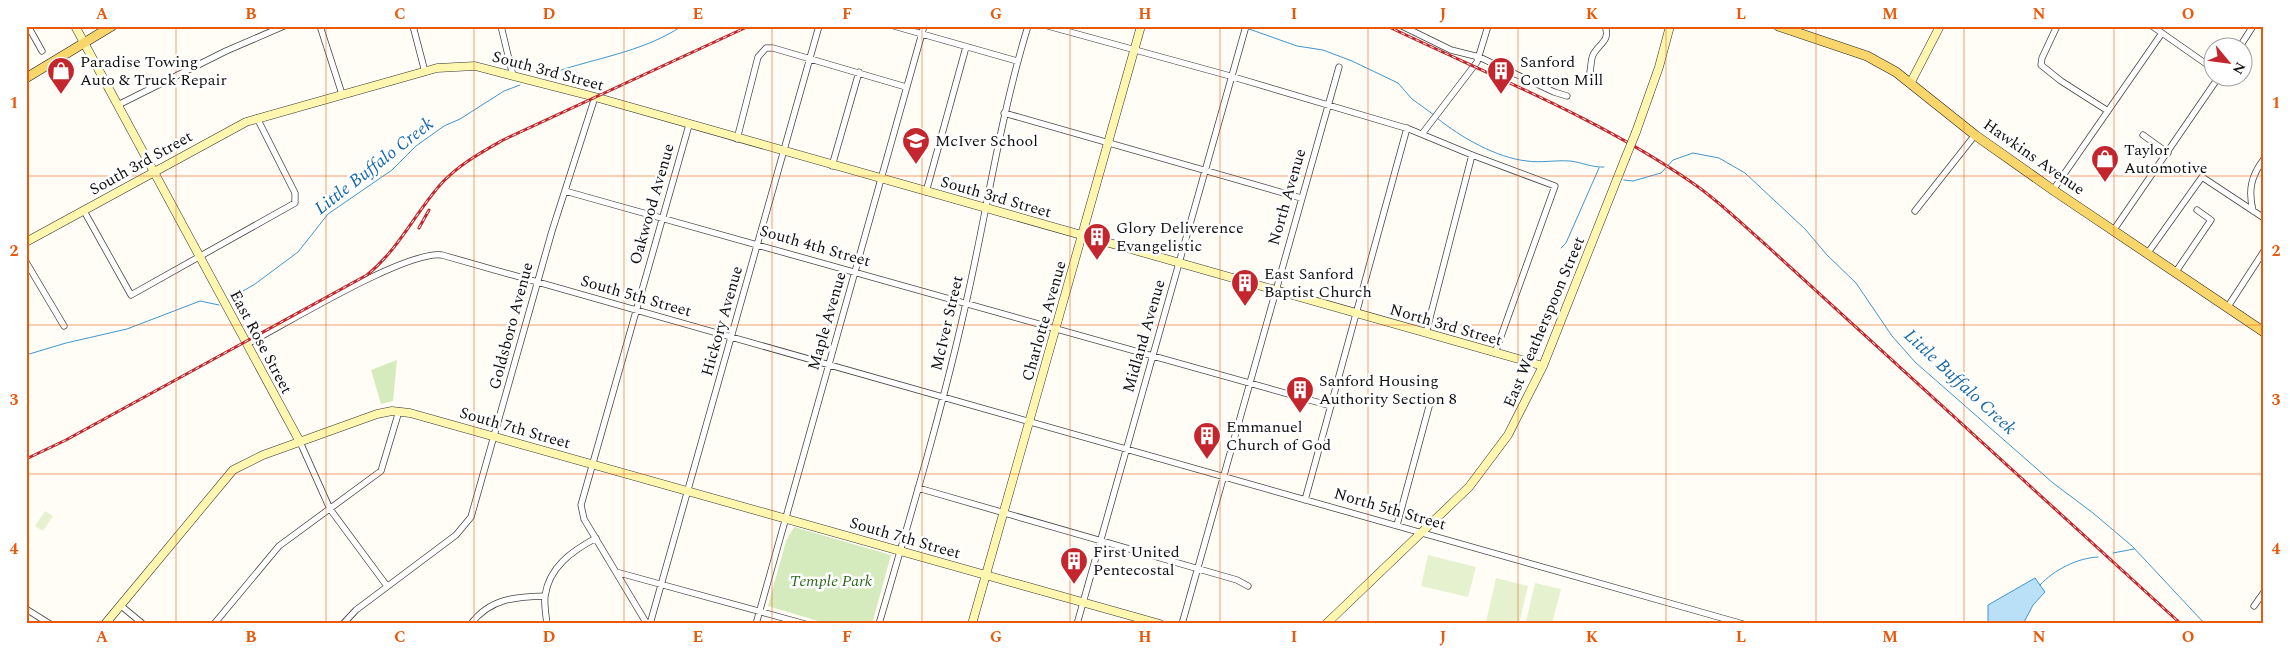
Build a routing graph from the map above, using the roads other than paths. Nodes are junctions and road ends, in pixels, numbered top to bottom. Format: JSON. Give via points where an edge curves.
{"nodes":[{"id":1,"x":28,"y":26,"type":"edge"},
{"id":2,"x":75,"y":26,"type":"edge"},
{"id":3,"x":112,"y":26,"type":"edge"},
{"id":4,"x":284,"y":26,"type":"edge"},
{"id":5,"x":320,"y":26,"type":"edge"},
{"id":6,"x":413,"y":26,"type":"edge"},
{"id":7,"x":501,"y":26,"type":"edge"},
{"id":8,"x":820,"y":26,"type":"edge"},
{"id":9,"x":894,"y":26,"type":"edge"},
{"id":10,"x":924,"y":26,"type":"edge"},
{"id":11,"x":1028,"y":26,"type":"edge"},
{"id":12,"x":1048,"y":26,"type":"edge"},
{"id":13,"x":1141,"y":26,"type":"edge"},
{"id":14,"x":1246,"y":26,"type":"edge"},
{"id":15,"x":1402,"y":26,"type":"edge"},
{"id":16,"x":1488,"y":26,"type":"edge"},
{"id":17,"x":1605,"y":26,"type":"edge"},
{"id":18,"x":1670,"y":26,"type":"edge"},
{"id":19,"x":1940,"y":26,"type":"edge"},
{"id":20,"x":2057,"y":26,"type":"edge"},
{"id":21,"x":2152,"y":26,"type":"edge"},
{"id":22,"x":2253,"y":26,"type":"edge"},
{"id":23,"x":1784,"y":27,"type":"edge"},
{"id":24,"x":2162,"y":33,"type":"junction"},
{"id":25,"x":922,"y":34,"type":"junction"},
{"id":26,"x":2245,"y":38,"type":"edge"},
{"id":27,"x":84,"y":44,"type":"junction"},
{"id":28,"x":966,"y":47,"type":"junction"},
{"id":29,"x":1134,"y":50,"type":"junction"},
{"id":30,"x":42,"y":51,"type":"dead end"},
{"id":31,"x":1479,"y":57,"type":"junction"},
{"id":32,"x":811,"y":59,"type":"junction"},
{"id":33,"x":1017,"y":61,"type":"junction"},
{"id":34,"x":2202,"y":61,"type":"edge"},
{"id":35,"x":1339,"y":67,"type":"dead end"},
{"id":36,"x":425,"y":72,"type":"junction"},
{"id":37,"x":859,"y":72,"type":"junction"},
{"id":38,"x":1590,"y":72,"type":"dead end"},
{"id":39,"x":513,"y":76,"type":"junction"},
{"id":40,"x":1230,"y":76,"type":"junction"},
{"id":41,"x":26,"y":78,"type":"edge"},
{"id":42,"x":1911,"y":82,"type":"junction"},
{"id":43,"x":906,"y":87,"type":"junction"},
{"id":44,"x":2211,"y":88,"type":"edge"},
{"id":45,"x":342,"y":94,"type":"junction"},
{"id":46,"x":1567,"y":96,"type":"dead end"},
{"id":47,"x":595,"y":97,"type":"junction"},
{"id":48,"x":1328,"y":104,"type":"junction"},
{"id":49,"x":118,"y":105,"type":"junction"},
{"id":50,"x":2108,"y":111,"type":"junction"},
{"id":51,"x":1004,"y":113,"type":"junction"},
{"id":52,"x":257,"y":118,"type":"junction"},
{"id":53,"x":689,"y":125,"type":"junction"},
{"id":54,"x":1408,"y":128,"type":"junction"},
{"id":55,"x":1422,"y":134,"type":"junction"},
{"id":56,"x":1975,"y":134,"type":"junction"},
{"id":57,"x":2143,"y":135,"type":"dead end"},
{"id":58,"x":736,"y":138,"type":"junction"},
{"id":59,"x":1108,"y":142,"type":"junction"},
{"id":60,"x":784,"y":152,"type":"junction"},
{"id":61,"x":2168,"y":152,"type":"junction"},
{"id":62,"x":1472,"y":155,"type":"junction"},
{"id":63,"x":2264,"y":159,"type":"edge"},
{"id":64,"x":832,"y":166,"type":"junction"},
{"id":65,"x":1205,"y":170,"type":"junction"},
{"id":66,"x":154,"y":172,"type":"junction"},
{"id":67,"x":881,"y":179,"type":"junction"},
{"id":68,"x":2054,"y":190,"type":"junction"},
{"id":69,"x":566,"y":191,"type":"junction"},
{"id":70,"x":926,"y":192,"type":"junction"},
{"id":71,"x":1301,"y":198,"type":"junction"},
{"id":72,"x":985,"y":208,"type":"junction"},
{"id":73,"x":2197,"y":210,"type":"dead end"},
{"id":74,"x":84,"y":211,"type":"junction"},
{"id":75,"x":1915,"y":211,"type":"dead end"},
{"id":76,"x":2254,"y":211,"type":"junction"},
{"id":77,"x":662,"y":218,"type":"junction"},
{"id":78,"x":2264,"y":218,"type":"edge"},
{"id":79,"x":2113,"y":231,"type":"junction"},
{"id":80,"x":1082,"y":236,"type":"junction"},
{"id":81,"x":26,"y":242,"type":"edge"},
{"id":82,"x":758,"y":245,"type":"junction"},
{"id":83,"x":2264,"y":251,"type":"edge"},
{"id":84,"x":2148,"y":254,"type":"junction"},
{"id":85,"x":200,"y":256,"type":"junction"},
{"id":86,"x":26,"y":262,"type":"edge"},
{"id":87,"x":1179,"y":263,"type":"junction"},
{"id":88,"x":856,"y":272,"type":"junction"},
{"id":89,"x":2176,"y":273,"type":"junction"},
{"id":90,"x":537,"y":282,"type":"junction"},
{"id":91,"x":1275,"y":291,"type":"junction"},
{"id":92,"x":966,"y":303,"type":"junction"},
{"id":93,"x":2227,"y":308,"type":"junction"},
{"id":94,"x":636,"y":310,"type":"junction"},
{"id":95,"x":1356,"y":314,"type":"junction"},
{"id":96,"x":64,"y":326,"type":"dead end"},
{"id":97,"x":1056,"y":328,"type":"junction"},
{"id":98,"x":2264,"y":332,"type":"edge"},
{"id":99,"x":1426,"y":333,"type":"junction"},
{"id":100,"x":732,"y":337,"type":"junction"},
{"id":101,"x":247,"y":344,"type":"junction"},
{"id":102,"x":1495,"y":353,"type":"junction"},
{"id":103,"x":1153,"y":356,"type":"junction"},
{"id":104,"x":829,"y":365,"type":"junction"},
{"id":105,"x":1543,"y":366,"type":"junction"},
{"id":106,"x":1249,"y":382,"type":"junction"},
{"id":107,"x":944,"y":396,"type":"junction"},
{"id":108,"x":1430,"y":403,"type":"dead end"},
{"id":109,"x":1331,"y":406,"type":"junction"},
{"id":110,"x":399,"y":412,"type":"junction"},
{"id":111,"x":1029,"y":422,"type":"junction"},
{"id":112,"x":495,"y":437,"type":"junction"},
{"id":113,"x":300,"y":442,"type":"junction"},
{"id":114,"x":1127,"y":448,"type":"junction"},
{"id":115,"x":591,"y":464,"type":"junction"},
{"id":116,"x":1224,"y":476,"type":"junction"},
{"id":117,"x":918,"y":488,"type":"junction"},
{"id":118,"x":688,"y":492,"type":"junction"},
{"id":119,"x":1305,"y":500,"type":"junction"},
{"id":120,"x":330,"y":509,"type":"junction"},
{"id":121,"x":1004,"y":513,"type":"junction"},
{"id":122,"x":786,"y":519,"type":"junction"},
{"id":123,"x":1397,"y":525,"type":"junction"},
{"id":124,"x":1421,"y":532,"type":"junction"},
{"id":125,"x":596,"y":538,"type":"junction"},
{"id":126,"x":1101,"y":541,"type":"junction"},
{"id":127,"x":900,"y":551,"type":"junction"},
{"id":128,"x":1199,"y":570,"type":"junction"},
{"id":129,"x":616,"y":572,"type":"junction"},
{"id":130,"x":986,"y":575,"type":"junction"},
{"id":131,"x":662,"y":585,"type":"junction"},
{"id":132,"x":387,"y":586,"type":"junction"},
{"id":133,"x":1248,"y":586,"type":"dead end"},
{"id":134,"x":2264,"y":592,"type":"edge"},
{"id":135,"x":545,"y":596,"type":"junction"},
{"id":136,"x":1083,"y":602,"type":"junction"},
{"id":137,"x":120,"y":605,"type":"junction"},
{"id":138,"x":2254,"y":606,"type":"dead end"},
{"id":139,"x":26,"y":609,"type":"edge"},
{"id":140,"x":759,"y":610,"type":"junction"},
{"id":141,"x":50,"y":624,"type":"edge"},
{"id":142,"x":105,"y":624,"type":"edge"},
{"id":143,"x":143,"y":624,"type":"edge"},
{"id":144,"x":214,"y":624,"type":"edge"},
{"id":145,"x":343,"y":624,"type":"edge"},
{"id":146,"x":471,"y":624,"type":"edge"},
{"id":147,"x":547,"y":624,"type":"edge"},
{"id":148,"x":648,"y":624,"type":"edge"},
{"id":149,"x":756,"y":624,"type":"edge"},
{"id":150,"x":805,"y":624,"type":"edge"},
{"id":151,"x":879,"y":624,"type":"edge"},
{"id":152,"x":972,"y":624,"type":"edge"},
{"id":153,"x":1077,"y":624,"type":"edge"},
{"id":154,"x":1160,"y":624,"type":"edge"},
{"id":155,"x":1182,"y":624,"type":"edge"},
{"id":156,"x":1326,"y":624,"type":"edge"},
{"id":157,"x":1743,"y":624,"type":"edge"}],
"edges":[{"from":1,"to":30,"type":"street"},
{"from":2,"to":27,"type":"street","name":"East Rose Street"},
{"from":3,"to":27,"type":"main road"},
{"from":4,"to":49,"type":"street"},
{"from":5,"to":45,"type":"street"},
{"from":6,"to":36,"type":"street"},
{"from":7,"to":39,"type":"street"},
{"from":8,"to":32,"type":"street","name":"Hickory Avenue"},
{"from":9,"to":25,"type":"street"},
{"from":10,"to":25,"type":"street","name":"Maple Avenue"},
{"from":11,"to":33,"type":"street","name":"McIver Street"},
{"from":12,"to":29,"type":"street"},
{"from":13,"to":29,"type":"street","name":"Charlotte Avenue"},
{"from":14,"to":40,"type":"street","name":"Midland Avenue"},
{"from":15,"to":31,"type":"street","via":[[1451,50]]},
{"from":16,"to":31,"type":"street"},
{"from":17,"to":38,"type":"street","via":[[1605,40],[1593,55]]},
{"from":18,"to":105,"type":"street","name":"East Weatherspoon Street","bridge":true,"via":[[1636,132]]},
{"from":19,"to":42,"type":"street"},
{"from":20,"to":50,"type":"street","via":[[2041,63],[2061,81]]},
{"from":21,"to":24,"type":"street"},
{"from":22,"to":26,"type":"street"},
{"from":23,"to":42,"type":"main road","name":"Hawkins Avenue","via":[[1867,56]]},
{"from":24,"to":34,"type":"street"},
{"from":24,"to":50,"type":"street"},
{"from":25,"to":28,"type":"street"},
{"from":25,"to":43,"type":"street","name":"Maple Avenue"},
{"from":27,"to":41,"type":"main road"},
{"from":27,"to":49,"type":"street","name":"East Rose Street"},
{"from":28,"to":33,"type":"street"},
{"from":28,"to":70,"type":"street"},
{"from":29,"to":40,"type":"street"},
{"from":29,"to":59,"type":"street","name":"Charlotte Avenue"},
{"from":31,"to":46,"type":"street"},
{"from":31,"to":55,"type":"street"},
{"from":32,"to":37,"type":"street"},
{"from":32,"to":58,"type":"street","via":[[773,48],[763,50],[758,57]]},
{"from":32,"to":60,"type":"street","name":"Hickory Avenue"},
{"from":33,"to":51,"type":"street","name":"McIver Street"},
{"from":35,"to":48,"type":"street","name":"North Avenue"},
{"from":36,"to":39,"type":"street","name":"South 3rd Street","via":[[466,65]]},
{"from":36,"to":45,"type":"street","name":"South 3rd Street"},
{"from":37,"to":43,"type":"street"},
{"from":37,"to":64,"type":"street"},
{"from":39,"to":47,"type":"street","name":"South 3rd Street"},
{"from":40,"to":48,"type":"street"},
{"from":40,"to":65,"type":"street","name":"Midland Avenue"},
{"from":42,"to":56,"type":"main road","name":"Hawkins Avenue"},
{"from":43,"to":67,"type":"street","name":"Maple Avenue"},
{"from":44,"to":61,"type":"street"},
{"from":45,"to":52,"type":"street","name":"South 3rd Street"},
{"from":47,"to":53,"type":"street","name":"South 3rd Street"},
{"from":47,"to":69,"type":"street","name":"Goldsboro Avenue"},
{"from":48,"to":54,"type":"street"},
{"from":48,"to":71,"type":"street","name":"North Avenue"},
{"from":49,"to":66,"type":"street","name":"East Rose Street"},
{"from":50,"to":68,"type":"street"},
{"from":51,"to":59,"type":"street"},
{"from":51,"to":72,"type":"street","name":"McIver Street"},
{"from":52,"to":66,"type":"street","name":"South 3rd Street"},
{"from":52,"to":85,"type":"street","via":[[295,193],[296,202]]},
{"from":53,"to":58,"type":"street","name":"South 3rd Street"},
{"from":53,"to":77,"type":"street","name":"Oakwood Avenue"},
{"from":54,"to":55,"type":"street"},
{"from":54,"to":95,"type":"street"},
{"from":55,"to":62,"type":"street"},
{"from":56,"to":68,"type":"main road","name":"Hawkins Avenue"},
{"from":56,"to":75,"type":"street"},
{"from":57,"to":61,"type":"street"},
{"from":58,"to":60,"type":"street","name":"South 3rd Street"},
{"from":59,"to":65,"type":"street"},
{"from":59,"to":80,"type":"street","name":"Charlotte Avenue"},
{"from":60,"to":64,"type":"street","name":"South 3rd Street"},
{"from":60,"to":82,"type":"street","name":"Hickory Avenue"},
{"from":61,"to":79,"type":"street"},
{"from":62,"to":99,"type":"street"},
{"from":62,"to":102,"type":"street","via":[[1555,186]]},
{"from":63,"to":76,"type":"street","via":[[2251,179],[2250,196]]},
{"from":64,"to":67,"type":"street","name":"South 3rd Street"},
{"from":65,"to":71,"type":"street"},
{"from":65,"to":87,"type":"street","name":"Midland Avenue"},
{"from":66,"to":74,"type":"street","name":"South 3rd Street"},
{"from":66,"to":85,"type":"street","name":"East Rose Street"},
{"from":67,"to":70,"type":"street","name":"South 3rd Street"},
{"from":67,"to":88,"type":"street","name":"Maple Avenue"},
{"from":68,"to":79,"type":"main road","name":"Hawkins Avenue"},
{"from":69,"to":77,"type":"street","name":"South 4th Street"},
{"from":69,"to":90,"type":"street","name":"Goldsboro Avenue"},
{"from":70,"to":72,"type":"street","name":"South 3rd Street"},
{"from":71,"to":91,"type":"street","name":"North Avenue"},
{"from":72,"to":80,"type":"street","name":"South 3rd Street"},
{"from":72,"to":92,"type":"street","name":"McIver Street"},
{"from":73,"to":89,"type":"street","via":[[2211,220]]},
{"from":74,"to":81,"type":"street","name":"South 3rd Street"},
{"from":74,"to":85,"type":"street","via":[[131,294]]},
{"from":76,"to":78,"type":"street"},
{"from":76,"to":84,"type":"street","via":[[2202,177]]},
{"from":77,"to":82,"type":"street","name":"South 4th Street"},
{"from":77,"to":94,"type":"street","name":"Oakwood Avenue"},
{"from":79,"to":84,"type":"main road","name":"Hawkins Avenue"},
{"from":80,"to":87,"type":"street","name":"North 3rd Street"},
{"from":80,"to":97,"type":"street","name":"Charlotte Avenue"},
{"from":82,"to":88,"type":"street","name":"South 4th Street"},
{"from":82,"to":100,"type":"street","name":"Hickory Avenue"},
{"from":83,"to":93,"type":"street"},
{"from":84,"to":89,"type":"main road","name":"Hawkins Avenue"},
{"from":85,"to":101,"type":"street","name":"East Rose Street"},
{"from":86,"to":96,"type":"street"},
{"from":87,"to":91,"type":"street","name":"North 3rd Street"},
{"from":87,"to":103,"type":"street","name":"Midland Avenue"},
{"from":88,"to":92,"type":"street","name":"South 4th Street"},
{"from":88,"to":104,"type":"street","name":"Maple Avenue"},
{"from":89,"to":93,"type":"main road","name":"Hawkins Avenue"},
{"from":90,"to":94,"type":"street","name":"South 5th Street"},
{"from":90,"to":101,"type":"street","name":"South 5th Street","via":[[434,254],[413,259],[336,296]]},
{"from":90,"to":112,"type":"street","name":"Goldsboro Avenue"},
{"from":91,"to":95,"type":"street","name":"North 3rd Street"},
{"from":91,"to":106,"type":"street","name":"North Avenue"},
{"from":92,"to":97,"type":"street","name":"South 4th Street"},
{"from":92,"to":107,"type":"street","name":"McIver Street"},
{"from":93,"to":98,"type":"main road","name":"Hawkins Avenue"},
{"from":94,"to":100,"type":"street","name":"South 5th Street"},
{"from":94,"to":115,"type":"street","name":"Oakwood Avenue"},
{"from":95,"to":99,"type":"street","name":"North 3rd Street"},
{"from":95,"to":109,"type":"street"},
{"from":97,"to":103,"type":"street","name":"South 4th Street"},
{"from":97,"to":111,"type":"street","name":"Charlotte Avenue"},
{"from":99,"to":102,"type":"street","name":"North 3rd Street"},
{"from":100,"to":104,"type":"street","name":"South 5th Street"},
{"from":100,"to":118,"type":"street","name":"Hickory Avenue"},
{"from":101,"to":113,"type":"street","name":"East Rose Street"},
{"from":102,"to":105,"type":"street","name":"North 3rd Street"},
{"from":103,"to":106,"type":"street","name":"South 4th Street"},
{"from":103,"to":114,"type":"street","name":"Midland Avenue"},
{"from":104,"to":107,"type":"street","name":"South 5th Street"},
{"from":104,"to":122,"type":"street","name":"Maple Avenue"},
{"from":105,"to":124,"type":"street","name":"East Weatherspoon Street","via":[[1519,417],[1495,454],[1469,487]]},
{"from":106,"to":109,"type":"street","name":"South 4th Street"},
{"from":106,"to":116,"type":"street","name":"North Avenue"},
{"from":107,"to":111,"type":"street","name":"South 5th Street"},
{"from":107,"to":117,"type":"street","name":"McIver Street"},
{"from":108,"to":123,"type":"street"},
{"from":109,"to":119,"type":"street"},
{"from":110,"to":112,"type":"street","name":"South 7th Street"},
{"from":110,"to":113,"type":"street","name":"South 7th Street","via":[[377,414]]},
{"from":110,"to":120,"type":"street","via":[[381,471]]},
{"from":111,"to":114,"type":"street","name":"North 5th Street"},
{"from":111,"to":121,"type":"street","name":"Charlotte Avenue"},
{"from":112,"to":115,"type":"street","name":"South 7th Street"},
{"from":112,"to":132,"type":"street","name":"Goldsboro Avenue","via":[[476,506],[467,524]]},
{"from":113,"to":120,"type":"street","name":"East Rose Street"},
{"from":113,"to":137,"type":"street","name":"South 7th Street","via":[[248,460],[233,470]]},
{"from":114,"to":116,"type":"street","name":"North 5th Street"},
{"from":114,"to":126,"type":"street","name":"Midland Avenue"},
{"from":115,"to":118,"type":"street","name":"South 7th Street"},
{"from":115,"to":125,"type":"street","name":"Oakwood Avenue","via":[[581,505],[584,519]]},
{"from":116,"to":119,"type":"street","name":"North 5th Street"},
{"from":116,"to":128,"type":"street","name":"North Avenue"},
{"from":117,"to":121,"type":"street"},
{"from":117,"to":127,"type":"street","name":"McIver Street"},
{"from":118,"to":122,"type":"street","name":"South 7th Street"},
{"from":118,"to":131,"type":"street","name":"Hickory Avenue"},
{"from":119,"to":123,"type":"street","name":"North 5th Street"},
{"from":120,"to":132,"type":"street","name":"East Rose Street"},
{"from":120,"to":144,"type":"street","via":[[279,546]]},
{"from":121,"to":126,"type":"street"},
{"from":121,"to":130,"type":"street","name":"Charlotte Avenue"},
{"from":122,"to":127,"type":"street","name":"South 7th Street"},
{"from":122,"to":140,"type":"street","name":"Maple Avenue"},
{"from":123,"to":124,"type":"street","name":"North 5th Street"},
{"from":124,"to":156,"type":"street","name":"East Weatherspoon Street"},
{"from":124,"to":157,"type":"street","name":"North 5th Street"},
{"from":125,"to":129,"type":"street","name":"Oakwood Avenue"},
{"from":125,"to":135,"type":"street","via":[[559,564]]},
{"from":126,"to":128,"type":"street"},
{"from":126,"to":136,"type":"street","name":"Midland Avenue"},
{"from":127,"to":130,"type":"street","name":"South 7th Street"},
{"from":127,"to":151,"type":"street","name":"McIver Street"},
{"from":128,"to":133,"type":"street"},
{"from":128,"to":155,"type":"street","name":"North Avenue"},
{"from":129,"to":131,"type":"street"},
{"from":129,"to":148,"type":"street","name":"Oakwood Avenue"},
{"from":130,"to":136,"type":"street","name":"South 7th Street"},
{"from":130,"to":152,"type":"street","name":"Charlotte Avenue"},
{"from":131,"to":140,"type":"street"},
{"from":131,"to":148,"type":"street","name":"Hickory Avenue"},
{"from":132,"to":145,"type":"street","name":"Goldsboro Avenue"},
{"from":134,"to":138,"type":"street"},
{"from":135,"to":146,"type":"street","via":[[518,597],[494,604]]},
{"from":135,"to":147,"type":"street"},
{"from":136,"to":153,"type":"street","name":"Midland Avenue"},
{"from":136,"to":154,"type":"street","name":"South 7th Street"},
{"from":137,"to":142,"type":"street","name":"South 7th Street"},
{"from":137,"to":143,"type":"street"},
{"from":139,"to":141,"type":"street"},
{"from":140,"to":149,"type":"street","name":"Maple Avenue"},
{"from":140,"to":150,"type":"street"}]}
